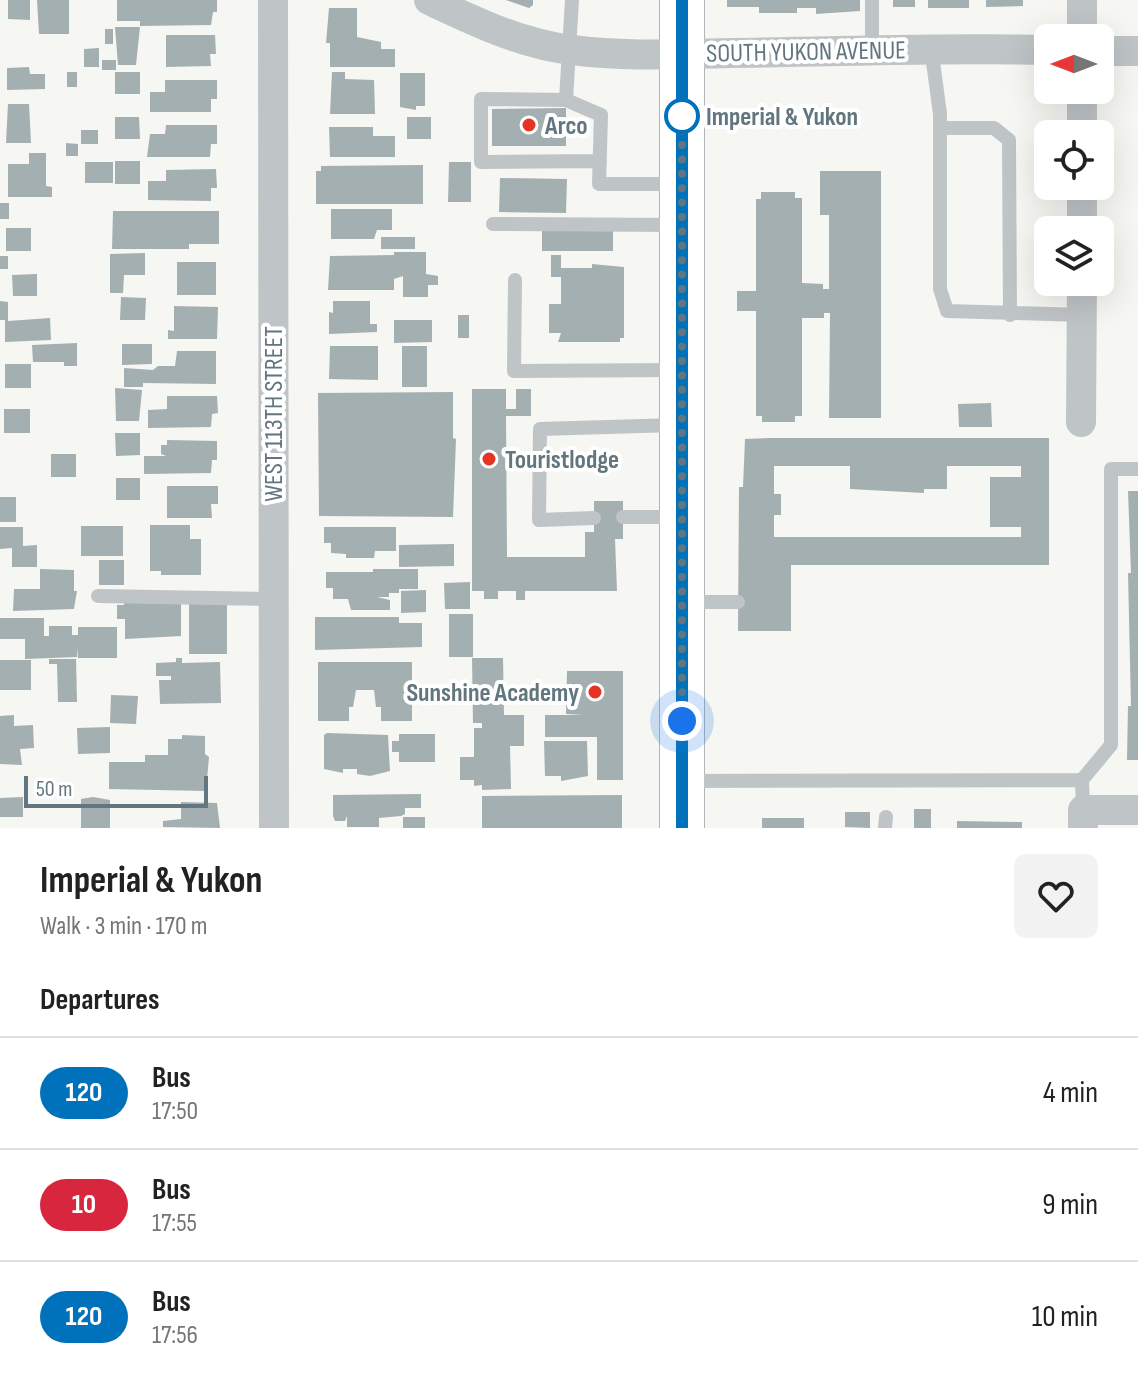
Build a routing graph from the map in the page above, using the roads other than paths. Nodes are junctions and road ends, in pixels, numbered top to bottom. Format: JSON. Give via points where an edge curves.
{"nodes":[{"id":1,"x":273,"y":0,"type":"edge"},
{"id":2,"x":429,"y":0,"type":"edge"},
{"id":3,"x":572,"y":0,"type":"edge"},
{"id":4,"x":682,"y":0,"type":"edge"},
{"id":5,"x":872,"y":0,"type":"edge"},
{"id":6,"x":1082,"y":0,"type":"edge"},
{"id":7,"x":1082,"y":24,"type":"edge"},
{"id":8,"x":931,"y":47,"type":"junction"},
{"id":9,"x":572,"y":50,"type":"junction"},
{"id":10,"x":1034,"y":50,"type":"edge"},
{"id":11,"x":1114,"y":51,"type":"edge"},
{"id":12,"x":1138,"y":51,"type":"edge"},
{"id":13,"x":872,"y":53,"type":"junction"},
{"id":14,"x":682,"y":54,"type":"junction"},
{"id":15,"x":566,"y":100,"type":"junction"},
{"id":16,"x":940,"y":128,"type":"junction"},
{"id":17,"x":600,"y":161,"type":"junction"},
{"id":18,"x":682,"y":204,"type":"junction"},
{"id":19,"x":493,"y":224,"type":"dead end"},
{"id":20,"x":515,"y":280,"type":"dead end"},
{"id":21,"x":1082,"y":296,"type":"edge"},
{"id":22,"x":1010,"y":315,"type":"junction"},
{"id":23,"x":1082,"y":315,"type":"junction"},
{"id":24,"x":682,"y":370,"type":"junction"},
{"id":25,"x":1081,"y":422,"type":"dead end"},
{"id":26,"x":682,"y":425,"type":"junction"},
{"id":27,"x":1138,"y":469,"type":"edge"},
{"id":28,"x":623,"y":517,"type":"dead end"},
{"id":29,"x":681,"y":517,"type":"junction"},
{"id":30,"x":594,"y":518,"type":"dead end"},
{"id":31,"x":98,"y":596,"type":"dead end"},
{"id":32,"x":274,"y":599,"type":"junction"},
{"id":33,"x":681,"y":602,"type":"junction"},
{"id":34,"x":738,"y":602,"type":"dead end"},
{"id":35,"x":1082,"y":780,"type":"junction"},
{"id":36,"x":682,"y":781,"type":"junction"},
{"id":37,"x":1138,"y":810,"type":"edge"},
{"id":38,"x":1083,"y":819,"type":"edge"},
{"id":39,"x":274,"y":828,"type":"edge"},
{"id":40,"x":682,"y":828,"type":"edge"}],
"edges":[{"from":1,"to":32,"type":"street","name":"WEST 113TH STREET"},
{"from":2,"to":9,"type":"street","name":"SOUTH YUKON AVENUE","via":[[513,37]]},
{"from":3,"to":9,"type":"lane"},
{"from":4,"to":14,"type":"main road"},
{"from":5,"to":13,"type":"lane"},
{"from":6,"to":7,"type":"street"},
{"from":8,"to":10,"type":"street","name":"SOUTH YUKON AVENUE"},
{"from":8,"to":13,"type":"street","name":"SOUTH YUKON AVENUE"},
{"from":8,"to":16,"type":"lane"},
{"from":9,"to":14,"type":"street","name":"SOUTH YUKON AVENUE"},
{"from":9,"to":15,"type":"lane"},
{"from":11,"to":12,"type":"street"},
{"from":13,"to":14,"type":"street","name":"SOUTH YUKON AVENUE"},
{"from":14,"to":18,"type":"main road"},
{"from":15,"to":17,"type":"lane","via":[[601,115]]},
{"from":15,"to":17,"type":"lane","via":[[513,104],[481,99],[481,162],[544,153]]},
{"from":16,"to":22,"type":"lane","via":[[942,302],[956,314]]},
{"from":16,"to":22,"type":"lane","via":[[994,128],[1009,140]]},
{"from":17,"to":18,"type":"lane","via":[[599,184]]},
{"from":18,"to":19,"type":"lane"},
{"from":18,"to":24,"type":"main road"},
{"from":20,"to":24,"type":"lane","via":[[514,371]]},
{"from":21,"to":23,"type":"street"},
{"from":22,"to":23,"type":"lane"},
{"from":23,"to":25,"type":"street"},
{"from":24,"to":26,"type":"main road"},
{"from":26,"to":29,"type":"main road"},
{"from":26,"to":30,"type":"lane","via":[[540,429],[539,520]]},
{"from":27,"to":35,"type":"lane","via":[[1111,469],[1111,745]]},
{"from":28,"to":29,"type":"lane"},
{"from":29,"to":33,"type":"main road"},
{"from":31,"to":32,"type":"lane"},
{"from":32,"to":39,"type":"street","name":"WEST 113TH STREET"},
{"from":33,"to":34,"type":"lane"},
{"from":33,"to":36,"type":"main road"},
{"from":35,"to":36,"type":"lane"},
{"from":35,"to":38,"type":"lane"},
{"from":36,"to":40,"type":"main road"},
{"from":37,"to":38,"type":"street"}]}
